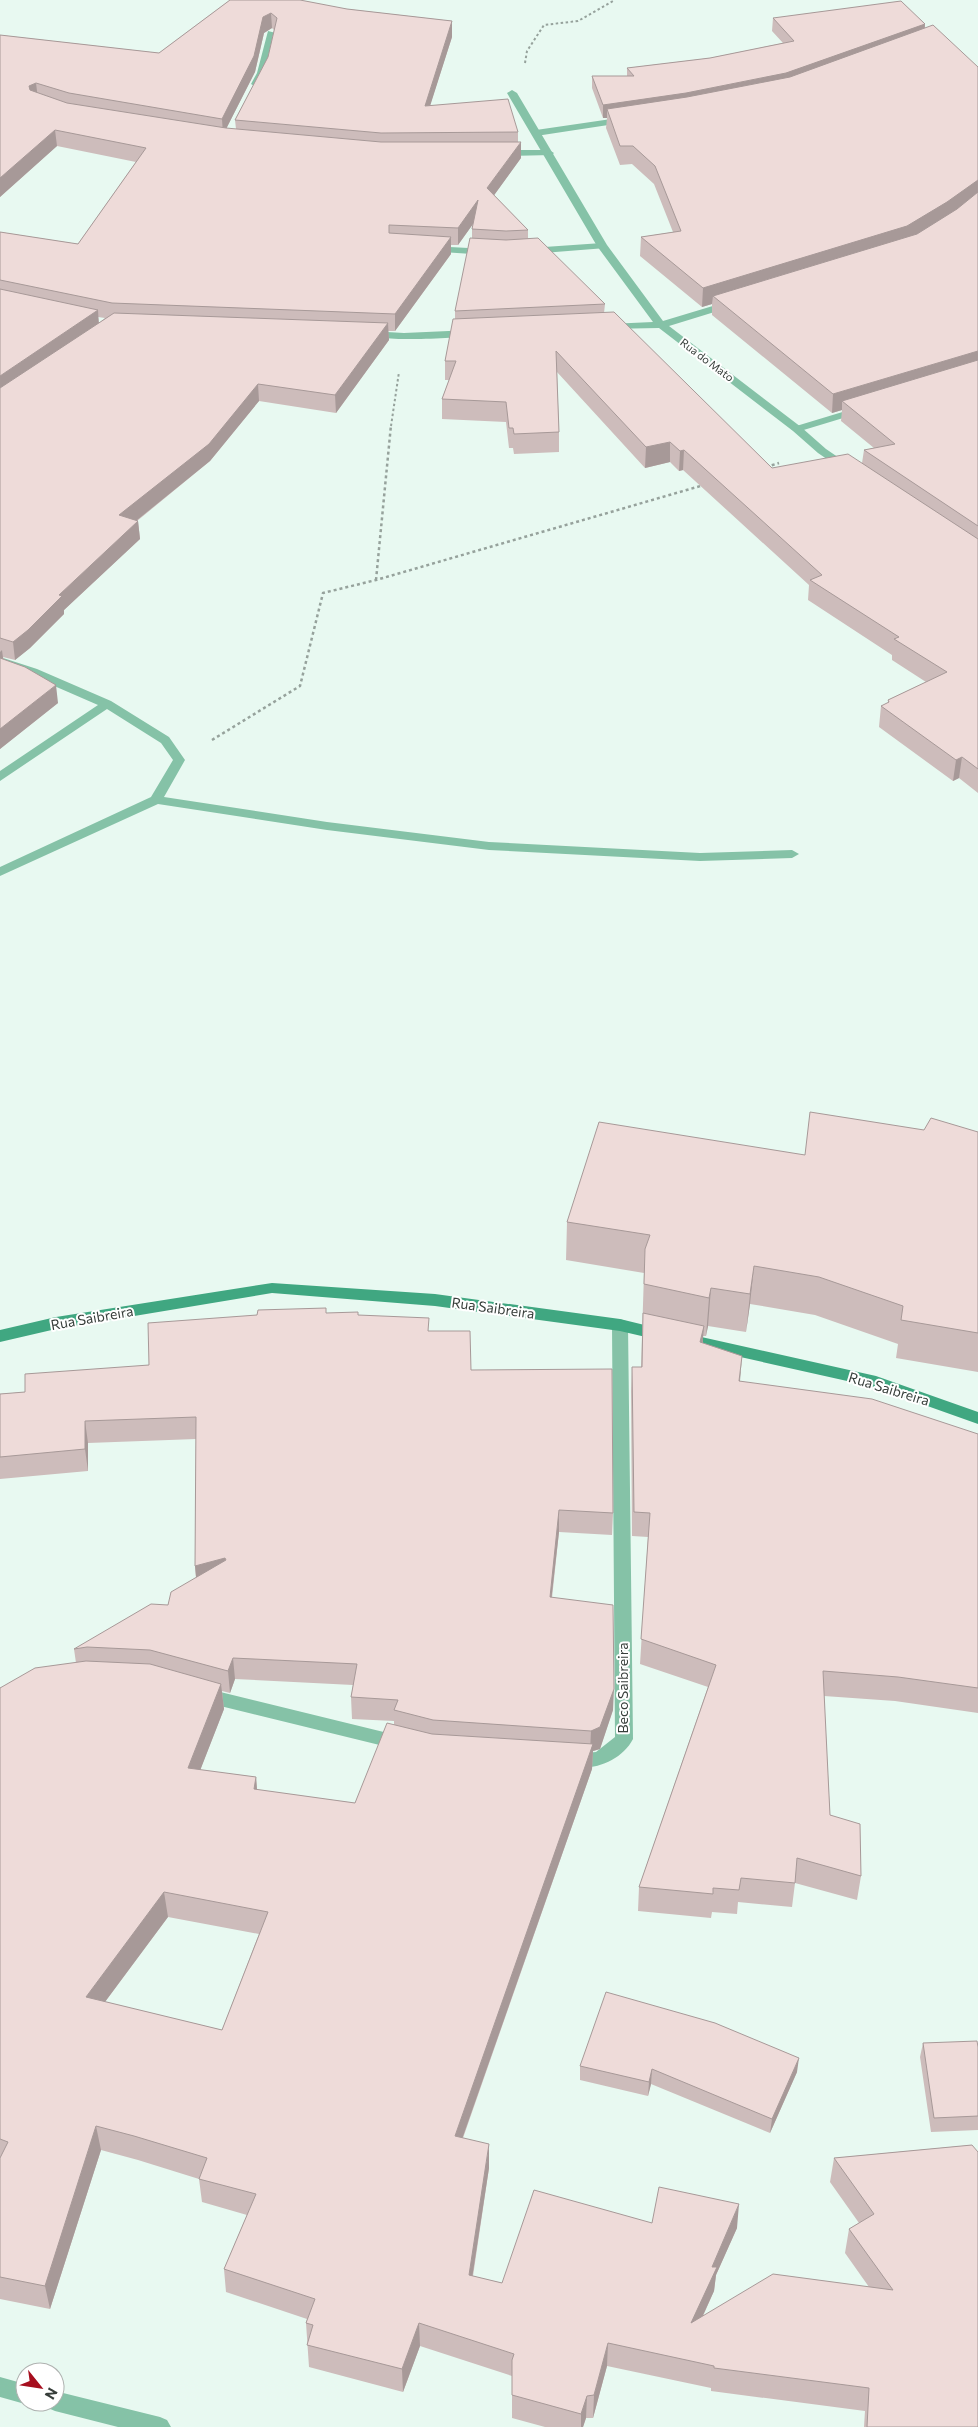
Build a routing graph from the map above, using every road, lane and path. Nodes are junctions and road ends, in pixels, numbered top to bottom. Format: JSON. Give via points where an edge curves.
{"nodes":[{"id":1,"x":615,"y":0,"type":"edge"},
{"id":2,"x":271,"y":32,"type":"edge"},
{"id":3,"x":253,"y":90,"type":"edge"},
{"id":4,"x":512,"y":92,"type":"joint"},
{"id":5,"x":639,"y":118,"type":"edge"},
{"id":6,"x":536,"y":133,"type":"junction"},
{"id":7,"x":489,"y":153,"type":"edge"},
{"id":8,"x":549,"y":153,"type":"junction"},
{"id":9,"x":602,"y":246,"type":"junction"},
{"id":10,"x":424,"y":249,"type":"edge"},
{"id":11,"x":498,"y":252,"type":"edge"},
{"id":12,"x":516,"y":252,"type":"edge"},
{"id":13,"x":738,"y":302,"type":"edge"},
{"id":14,"x":661,"y":325,"type":"junction"},
{"id":15,"x":602,"y":327,"type":"edge"},
{"id":16,"x":483,"y":332,"type":"edge"},
{"id":17,"x":355,"y":334,"type":"edge"},
{"id":18,"x":404,"y":336,"type":"junction"},
{"id":19,"x":873,"y":406,"type":"edge"},
{"id":20,"x":797,"y":429,"type":"junction"},
{"id":21,"x":822,"y":451,"type":"junction"},
{"id":22,"x":765,"y":468,"type":"edge"},
{"id":23,"x":855,"y":473,"type":"edge"},
{"id":24,"x":708,"y":484,"type":"edge"},
{"id":25,"x":376,"y":580,"type":"junction"},
{"id":26,"x":0,"y":661,"type":"edge"},
{"id":27,"x":107,"y":704,"type":"junction"},
{"id":28,"x":179,"y":760,"type":"junction"},
{"id":29,"x":0,"y":777,"type":"edge"},
{"id":30,"x":156,"y":800,"type":"junction"},
{"id":31,"x":792,"y":854,"type":"dead end"},
{"id":32,"x":0,"y":872,"type":"edge"},
{"id":33,"x":620,"y":1325,"type":"junction"},
{"id":34,"x":0,"y":1336,"type":"edge"},
{"id":35,"x":978,"y":1418,"type":"edge"},
{"id":36,"x":189,"y":1691,"type":"edge"},
{"id":37,"x":413,"y":1746,"type":"edge"},
{"id":38,"x":550,"y":1759,"type":"edge"},
{"id":39,"x":0,"y":2387,"type":"edge"},
{"id":40,"x":15,"y":2391,"type":"edge"},
{"id":41,"x":65,"y":2403,"type":"edge"},
{"id":42,"x":160,"y":2427,"type":"edge"}],
"edges":[{"from":1,"to":4,"type":"path","via":[[578,21],[544,25],[527,51],[524,68]]},
{"from":2,"to":3,"type":"street","via":[[262,73]]},
{"from":4,"to":6,"type":"street","name":"Rua do Mato"},
{"from":5,"to":6,"type":"street"},
{"from":6,"to":8,"type":"street","name":"Rua do Mato"},
{"from":7,"to":8,"type":"street"},
{"from":8,"to":9,"type":"street","name":"Rua do Mato"},
{"from":9,"to":12,"type":"street"},
{"from":9,"to":14,"type":"street","name":"Rua do Mato"},
{"from":10,"to":11,"type":"street"},
{"from":13,"to":14,"type":"street"},
{"from":14,"to":15,"type":"street"},
{"from":14,"to":20,"type":"street","name":"Rua do Mato"},
{"from":16,"to":18,"type":"street"},
{"from":17,"to":18,"type":"street"},
{"from":18,"to":25,"type":"path","via":[[387,456]]},
{"from":19,"to":20,"type":"street"},
{"from":20,"to":21,"type":"street","name":"Rua do Mato"},
{"from":21,"to":22,"type":"path"},
{"from":21,"to":23,"type":"street","name":"Rua do Mato"},
{"from":24,"to":25,"type":"path"},
{"from":25,"to":28,"type":"path","via":[[323,593],[300,686]]},
{"from":26,"to":27,"type":"street"},
{"from":27,"to":28,"type":"street","via":[[165,740]]},
{"from":27,"to":29,"type":"street"},
{"from":28,"to":30,"type":"street"},
{"from":30,"to":31,"type":"street","via":[[489,846],[700,858]]},
{"from":30,"to":32,"type":"street"},
{"from":33,"to":34,"type":"street","name":"Rua Saibreira","via":[[434,1300],[272,1288],[56,1323]]},
{"from":33,"to":35,"type":"street","name":"Rua Saibreira","via":[[876,1382]]},
{"from":33,"to":38,"type":"street","name":"Beco Saibreira","via":[[624,1739],[610,1754],[590,1762]]},
{"from":36,"to":37,"type":"street"},
{"from":39,"to":40,"type":"street"},
{"from":41,"to":42,"type":"street"}]}
